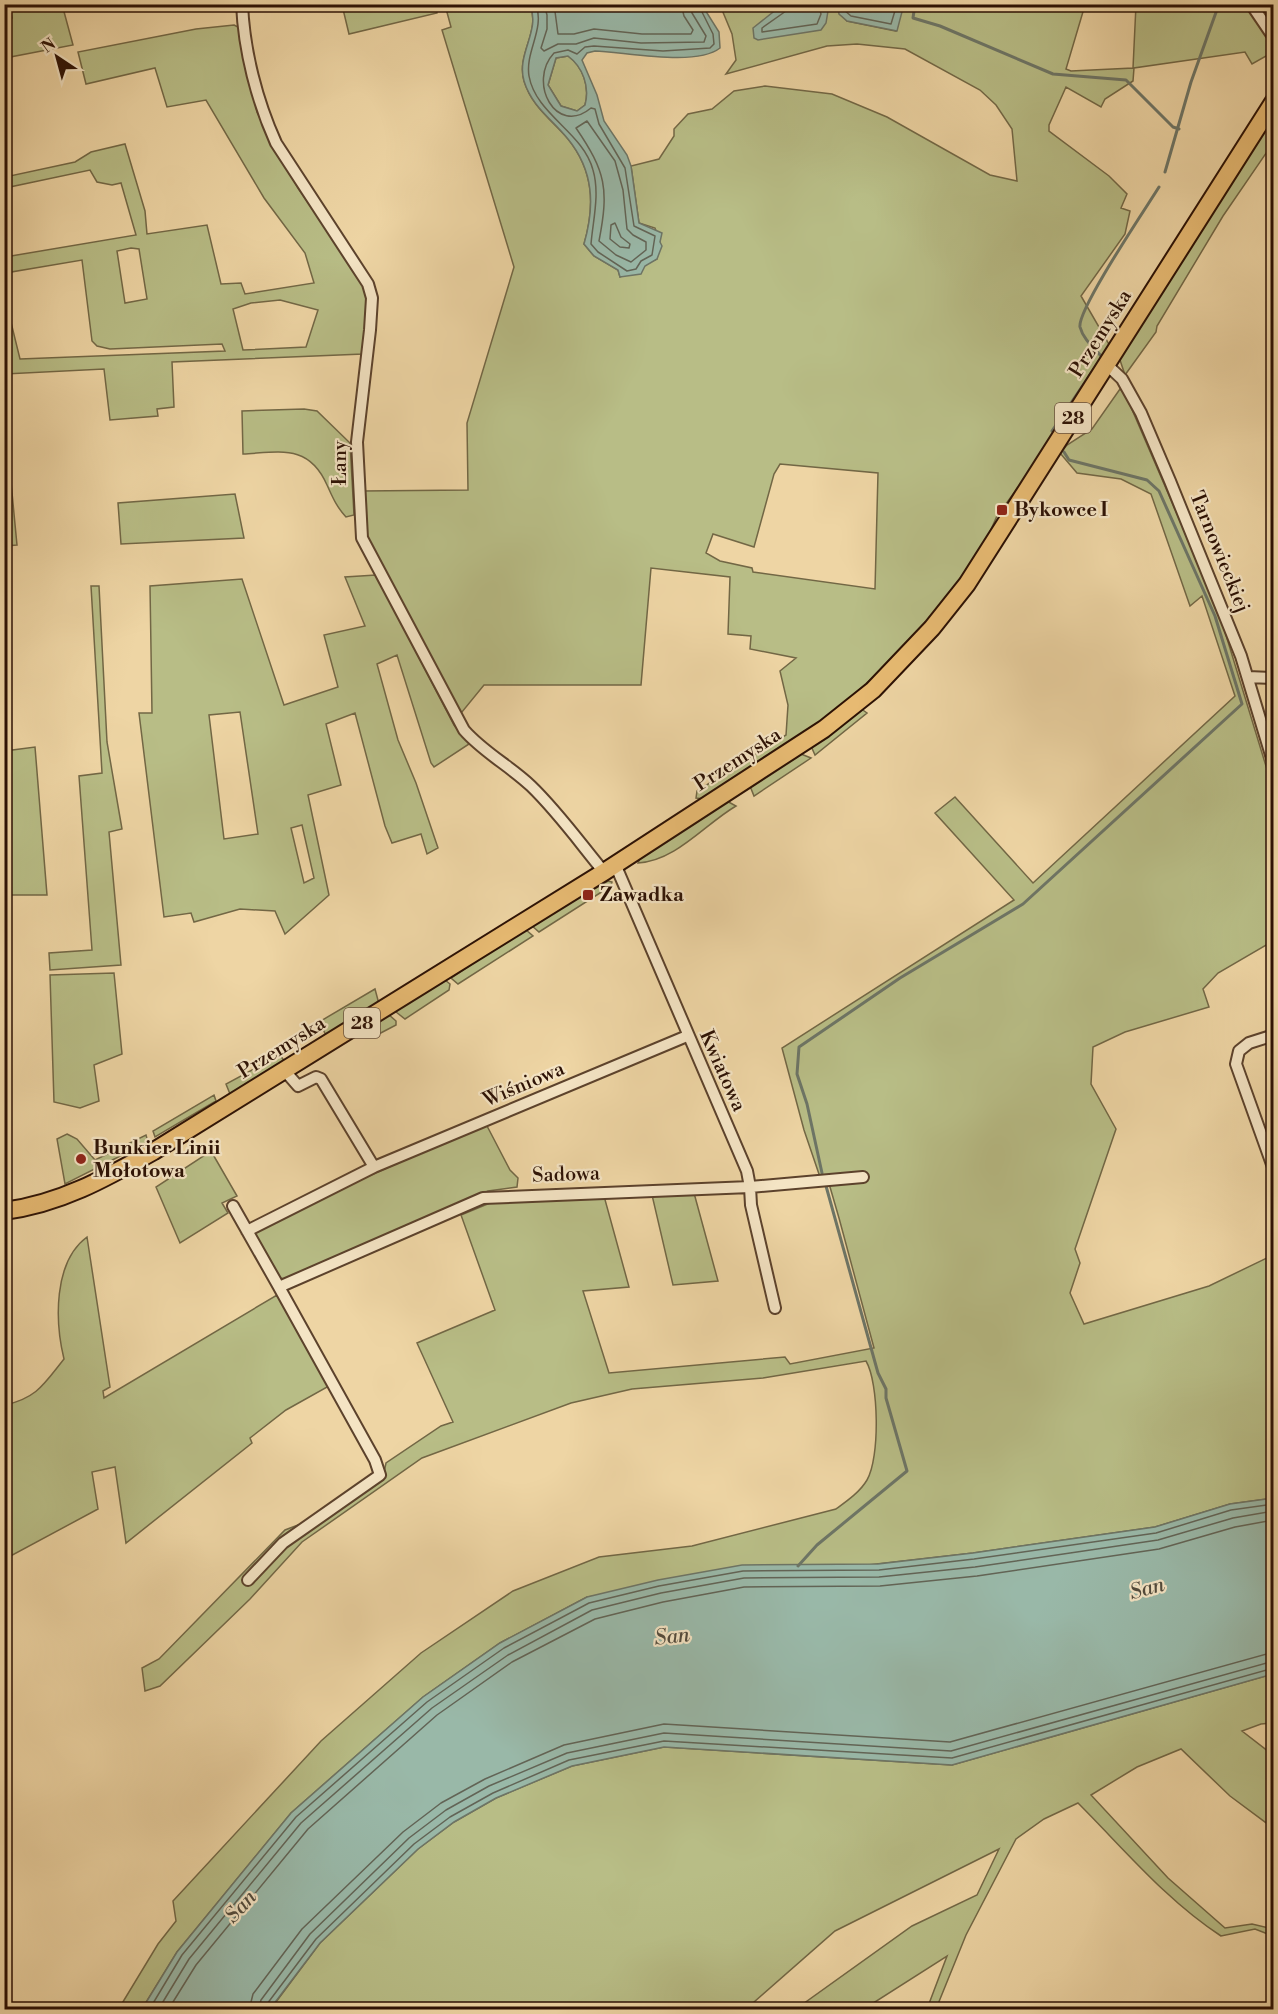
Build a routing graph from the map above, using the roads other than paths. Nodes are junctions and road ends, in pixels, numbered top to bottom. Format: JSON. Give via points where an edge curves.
{"nodes":[{"id":1,"x":242,"y":4,"type":"edge"},
{"id":2,"x":1251,"y":4,"type":"edge"},
{"id":3,"x":1274,"y":38,"type":"edge"},
{"id":4,"x":1274,"y":101,"type":"edge"},
{"id":5,"x":1106,"y":364,"type":"junction"},
{"id":6,"x":1248,"y":677,"type":"junction"},
{"id":7,"x":1274,"y":678,"type":"edge"},
{"id":8,"x":1270,"y":745,"type":"edge"},
{"id":9,"x":1274,"y":765,"type":"edge"},
{"id":10,"x":610,"y":868,"type":"junction"},
{"id":11,"x":1274,"y":1035,"type":"edge"},
{"id":12,"x":687,"y":1036,"type":"junction"},
{"id":13,"x":285,"y":1071,"type":"junction"},
{"id":14,"x":374,"y":1167,"type":"junction"},
{"id":15,"x":1274,"y":1170,"type":"edge"},
{"id":16,"x":863,"y":1177,"type":"dead end"},
{"id":17,"x":750,"y":1187,"type":"junction"},
{"id":18,"x":233,"y":1206,"type":"dead end"},
{"id":19,"x":4,"y":1211,"type":"edge"},
{"id":20,"x":247,"y":1231,"type":"junction"},
{"id":21,"x":279,"y":1287,"type":"junction"},
{"id":22,"x":775,"y":1308,"type":"dead end"},
{"id":23,"x":248,"y":1580,"type":"dead end"}],
"edges":[{"from":1,"to":10,"type":"street","name":"Łany","via":[[247,44],[266,121],[276,143],[360,270],[372,297],[357,442],[362,538],[464,730],[477,745],[529,784]]},
{"from":2,"to":3,"type":"street"},
{"from":4,"to":5,"type":"main road","name":"Przemyska","number":"28"},
{"from":5,"to":6,"type":"street","name":"Tarnowieckiej","via":[[1119,374],[1141,414]]},
{"from":5,"to":10,"type":"main road","name":"Przemyska","number":"28","via":[[967,584],[881,682],[825,729]]},
{"from":6,"to":7,"type":"street"},
{"from":6,"to":8,"type":"street","name":"Tarnowieckiej"},
{"from":8,"to":9,"type":"street","name":"Tarnowieckiej"},
{"from":10,"to":12,"type":"street","name":"Kwiatowa"},
{"from":10,"to":13,"type":"main road","name":"Przemyska","number":"28"},
{"from":11,"to":15,"type":"street","via":[[1249,1043],[1239,1051],[1236,1064]]},
{"from":12,"to":14,"type":"street","name":"Wiśniowa"},
{"from":12,"to":17,"type":"street","name":"Kwiatowa","via":[[747,1171]]},
{"from":13,"to":14,"type":"street","via":[[298,1086],[316,1077],[321,1079]]},
{"from":13,"to":19,"type":"main road","name":"Przemyska","number":"28","via":[[105,1179],[61,1199]]},
{"from":14,"to":20,"type":"street","name":"Wiśniowa"},
{"from":16,"to":17,"type":"street"},
{"from":17,"to":21,"type":"street","name":"Sadowa","via":[[483,1197]]},
{"from":17,"to":22,"type":"street"},
{"from":18,"to":20,"type":"street"},
{"from":20,"to":21,"type":"street"},
{"from":21,"to":23,"type":"street","via":[[380,1475],[283,1543]]}]}
